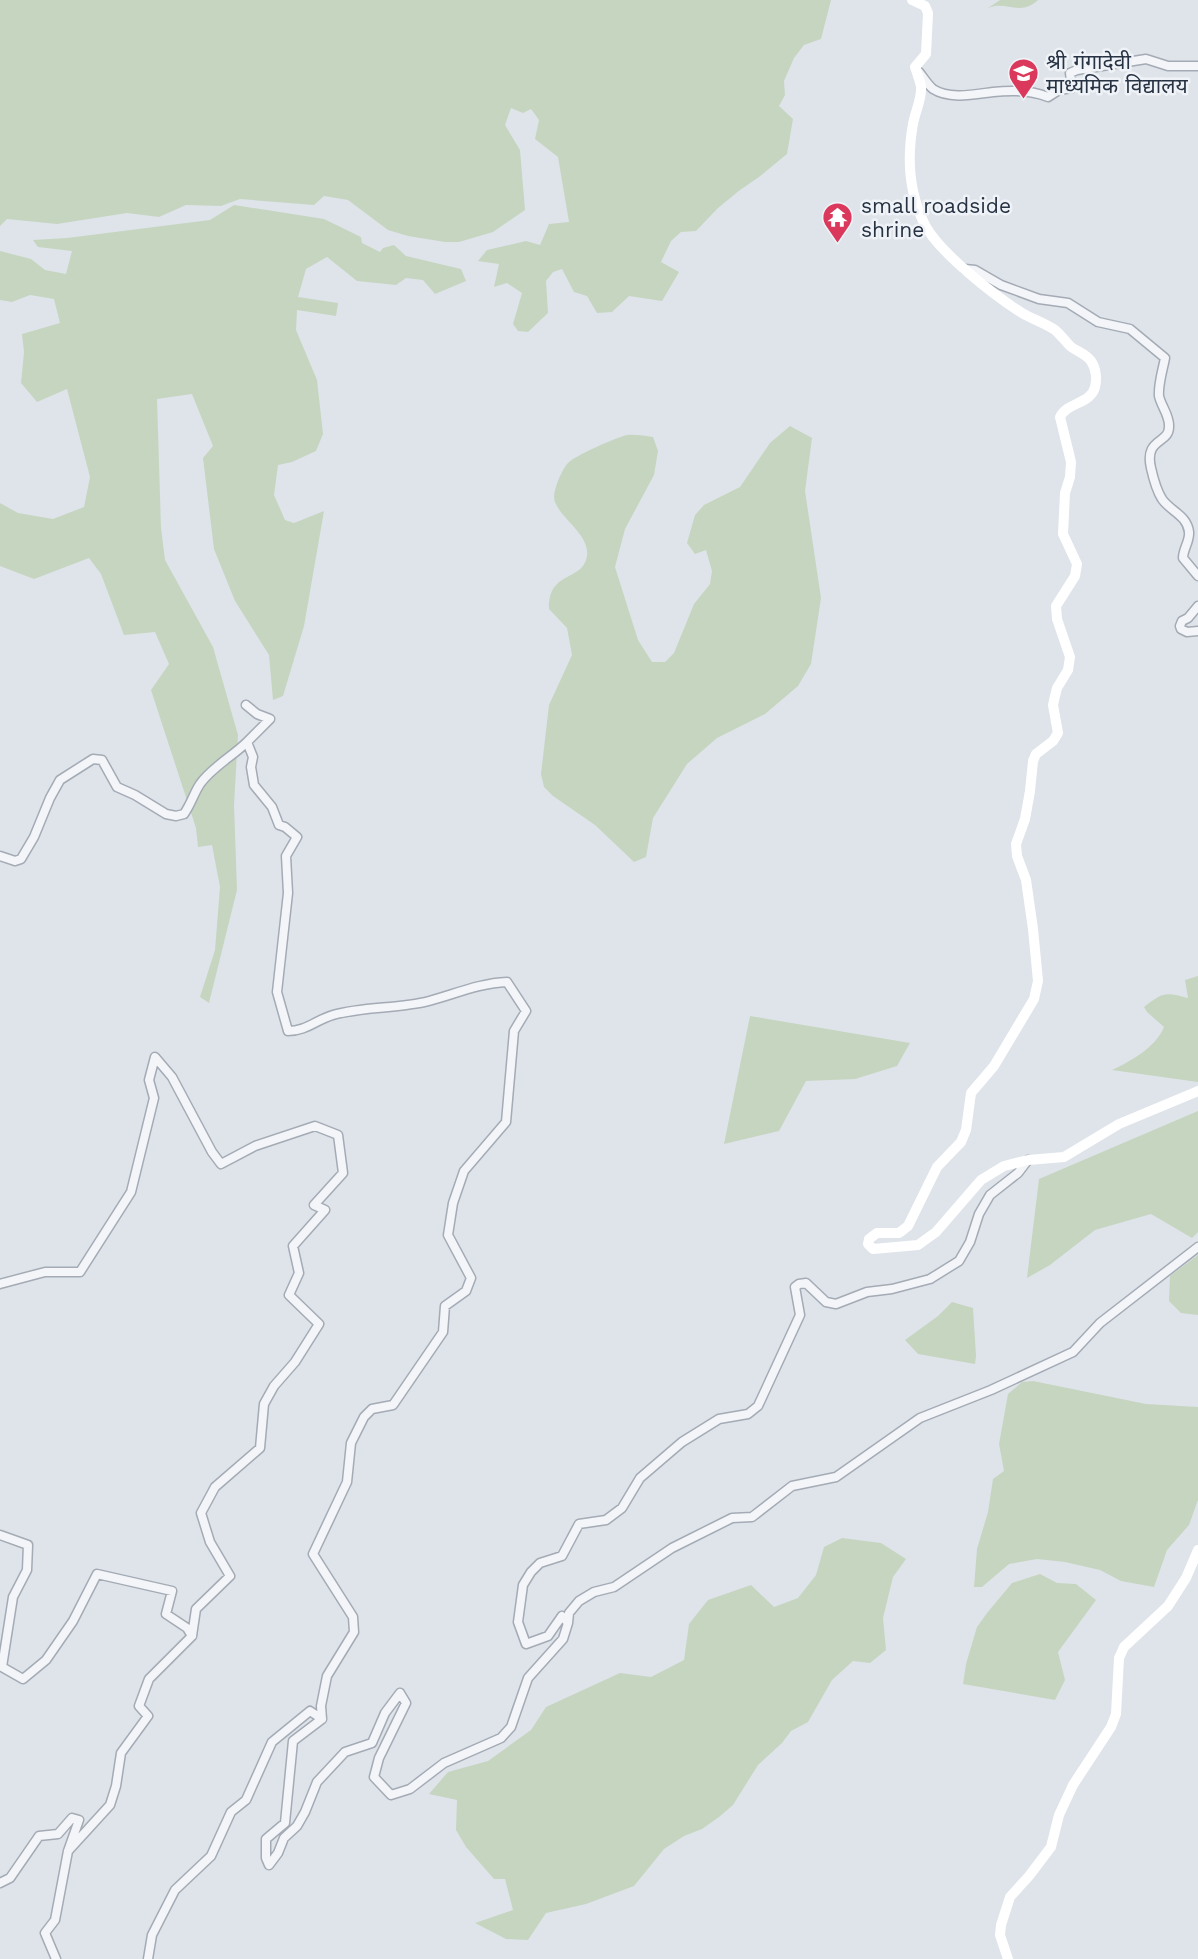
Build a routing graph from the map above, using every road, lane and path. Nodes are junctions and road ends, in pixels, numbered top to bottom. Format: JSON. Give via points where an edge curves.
{"nodes":[{"id":1,"x":912,"y":0,"type":"edge"},
{"id":2,"x":1198,"y":66,"type":"edge"},
{"id":3,"x":915,"y":67,"type":"junction"},
{"id":4,"x":965,"y":269,"type":"junction"},
{"id":5,"x":1198,"y":576,"type":"edge"},
{"id":6,"x":1198,"y":606,"type":"edge"},
{"id":7,"x":1198,"y":631,"type":"edge"},
{"id":8,"x":246,"y":705,"type":"dead end"},
{"id":9,"x":247,"y":742,"type":"junction"},
{"id":10,"x":0,"y":856,"type":"edge"},
{"id":11,"x":1198,"y":1091,"type":"edge"},
{"id":12,"x":1028,"y":1160,"type":"junction"},
{"id":13,"x":1198,"y":1247,"type":"edge"},
{"id":14,"x":0,"y":1284,"type":"edge"},
{"id":15,"x":0,"y":1535,"type":"edge"},
{"id":16,"x":1198,"y":1550,"type":"edge"},
{"id":17,"x":568,"y":1623,"type":"junction"},
{"id":18,"x":192,"y":1636,"type":"junction"},
{"id":19,"x":322,"y":1719,"type":"junction"},
{"id":20,"x":68,"y":1851,"type":"junction"},
{"id":21,"x":0,"y":1883,"type":"edge"},
{"id":22,"x":56,"y":1959,"type":"edge"},
{"id":23,"x":148,"y":1959,"type":"edge"},
{"id":24,"x":1008,"y":1959,"type":"edge"}],
"edges":[{"from":1,"to":3,"type":"main road","via":[[925,6],[929,22],[926,54]]},
{"from":2,"to":3,"type":"street","via":[[1168,66],[1146,59],[1077,70],[1070,73],[1072,88],[1048,97],[1017,90],[976,95],[940,92]]},
{"from":3,"to":4,"type":"main road","via":[[921,88],[913,126],[914,200],[931,235]]},
{"from":4,"to":5,"type":"street","via":[[1039,299],[1068,303],[1098,322],[1130,329],[1165,358],[1159,396],[1170,426],[1149,458],[1162,499],[1187,525],[1183,558]]},
{"from":4,"to":12,"type":"main road","via":[[1018,311],[1055,331],[1089,358],[1095,369],[1096,384],[1090,396],[1060,417],[1072,462],[1063,534],[1077,564],[1055,611],[1070,664],[1055,696],[1058,733],[1033,761],[1025,819],[1016,844],[1033,929],[1038,981],[1034,999],[994,1066],[971,1093],[961,1142],[937,1167],[908,1226],[899,1233],[877,1233],[867,1244],[873,1249],[918,1245],[981,1180],[1004,1166]]},
{"from":6,"to":7,"type":"street","via":[[1180,626],[1187,632]]},
{"from":8,"to":9,"type":"street","via":[[270,719]]},
{"from":9,"to":10,"type":"street","via":[[200,784],[184,814],[176,816],[117,787],[102,760],[93,759],[60,780],[22,859]]},
{"from":9,"to":19,"type":"street","via":[[253,757],[254,785],[272,807],[279,825],[297,837],[286,856],[288,893],[277,992],[288,1031],[299,1031],[331,1015],[427,1002],[489,983],[507,982],[526,1011],[514,1031],[506,1122],[464,1171],[453,1203],[448,1235],[471,1279],[466,1291],[445,1306],[443,1332],[393,1405],[372,1409],[364,1417],[351,1443],[347,1482],[313,1554],[354,1617],[354,1632],[327,1676]]},
{"from":11,"to":12,"type":"main road","via":[[1119,1124],[1064,1157]]},
{"from":12,"to":17,"type":"street","via":[[990,1195],[958,1261],[930,1279],[867,1292],[836,1304],[826,1302],[806,1283],[795,1287],[800,1315],[758,1406],[748,1414],[719,1419],[682,1442],[640,1478],[622,1507],[606,1520],[579,1524],[562,1556],[540,1563],[531,1572],[523,1586],[518,1622],[526,1644],[548,1636],[562,1616]]},
{"from":13,"to":17,"type":"street","via":[[1100,1323],[1073,1352],[920,1418],[836,1477],[792,1486],[752,1517],[732,1518],[672,1548],[614,1587],[579,1601],[569,1613]]},
{"from":14,"to":18,"type":"street","via":[[45,1272],[80,1272],[131,1192],[154,1098],[149,1080],[155,1057],[172,1077],[221,1164],[256,1146],[315,1126],[338,1135],[343,1173],[314,1205],[325,1210],[293,1246],[299,1273],[289,1295],[319,1324],[264,1404],[260,1448],[215,1487],[201,1513],[210,1542],[230,1576],[196,1609]]},
{"from":15,"to":18,"type":"street","via":[[28,1545],[27,1570],[13,1597],[2,1667],[23,1679],[46,1660],[97,1574],[172,1591],[166,1614]]},
{"from":16,"to":24,"type":"main road","via":[[1168,1606],[1124,1647],[1111,1727],[1073,1785],[1051,1847],[1010,1897],[1000,1935]]},
{"from":17,"to":19,"type":"street","via":[[563,1639],[528,1678],[511,1727],[501,1738],[444,1763],[410,1788],[391,1795],[374,1777],[406,1703],[400,1693],[372,1743],[345,1752],[317,1782],[297,1826],[268,1865],[267,1839],[285,1823],[293,1741]]},
{"from":18,"to":20,"type":"street","via":[[149,1679],[139,1706],[148,1716],[121,1753],[110,1805]]},
{"from":19,"to":23,"type":"street","via":[[310,1711],[272,1742],[246,1800],[231,1812],[211,1856],[175,1890],[152,1935]]},
{"from":20,"to":21,"type":"street","via":[[79,1820],[72,1818],[58,1834],[39,1836],[10,1878]]},
{"from":20,"to":22,"type":"street","via":[[55,1920],[46,1933]]}]}
